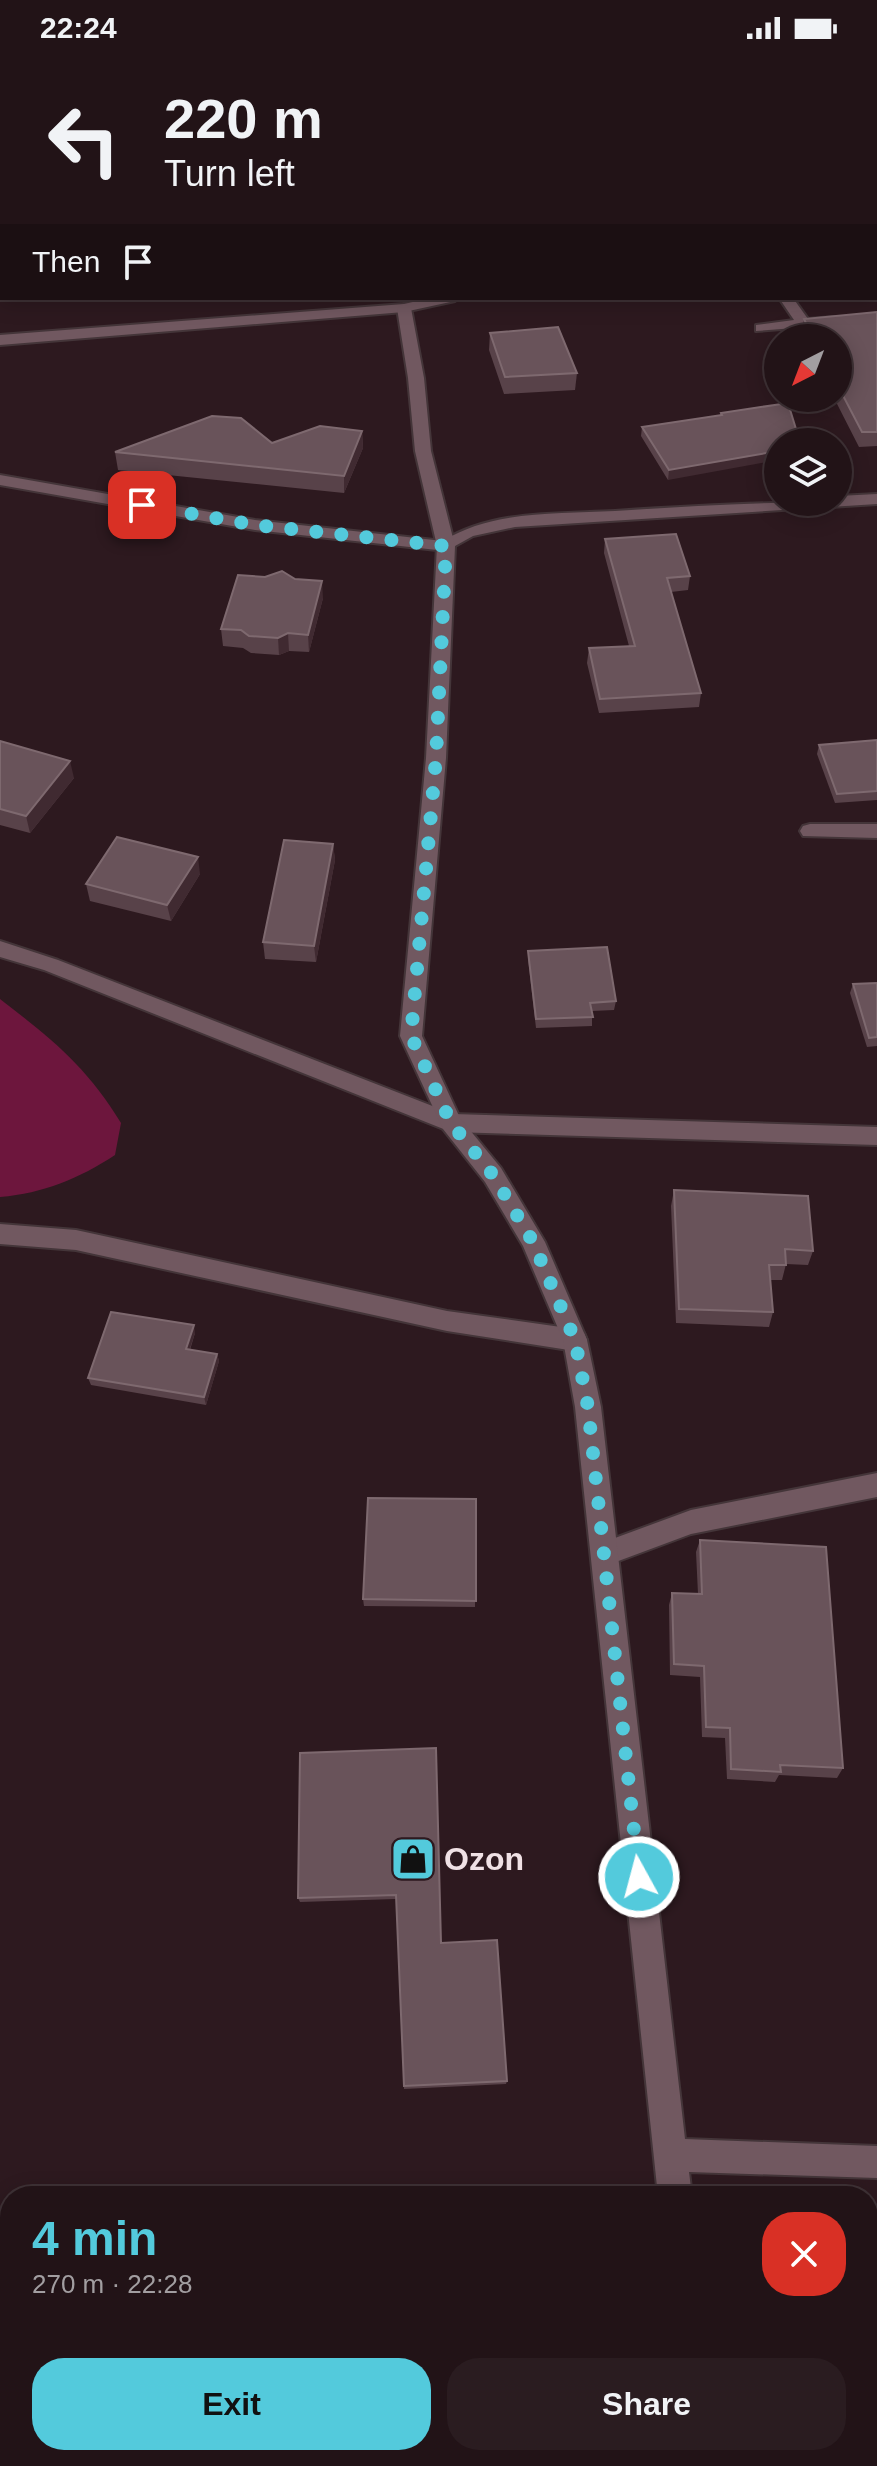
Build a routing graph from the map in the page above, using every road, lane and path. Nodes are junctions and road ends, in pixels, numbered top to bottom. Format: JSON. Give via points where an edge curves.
{"nodes":[{"id":1,"x":441,"y":300,"type":"edge"},
{"id":2,"x":787,"y":300,"type":"edge"},
{"id":3,"x":404,"y":308,"type":"junction"},
{"id":4,"x":855,"y":319,"type":"edge"},
{"id":5,"x":804,"y":324,"type":"joint"},
{"id":6,"x":761,"y":328,"type":"dead end"},
{"id":7,"x":764,"y":328,"type":"edge"},
{"id":8,"x":0,"y":340,"type":"edge"},
{"id":9,"x":0,"y":480,"type":"edge"},
{"id":10,"x":877,"y":499,"type":"edge"},
{"id":11,"x":446,"y":546,"type":"junction"},
{"id":12,"x":810,"y":831,"type":"dead end"},
{"id":13,"x":877,"y":831,"type":"edge"},
{"id":14,"x":0,"y":949,"type":"edge"},
{"id":15,"x":451,"y":1123,"type":"junction"},
{"id":16,"x":877,"y":1136,"type":"edge"},
{"id":17,"x":0,"y":1234,"type":"edge"},
{"id":18,"x":575,"y":1340,"type":"junction"},
{"id":19,"x":877,"y":1485,"type":"edge"},
{"id":20,"x":605,"y":1554,"type":"junction"},
{"id":21,"x":672,"y":2155,"type":"junction"},
{"id":22,"x":877,"y":2162,"type":"edge"},
{"id":23,"x":674,"y":2186,"type":"edge"}],
"edges":[{"from":1,"to":3,"type":"street"},
{"from":2,"to":5,"type":"street"},
{"from":3,"to":8,"type":"street"},
{"from":3,"to":11,"type":"street","via":[[423,451]]},
{"from":4,"to":5,"type":"street"},
{"from":6,"to":7,"type":"street"},
{"from":9,"to":11,"type":"street","via":[[255,525]]},
{"from":10,"to":11,"type":"street","via":[[515,522],[468,532]]},
{"from":11,"to":15,"type":"street","via":[[436,758],[411,1036]]},
{"from":12,"to":13,"type":"street"},
{"from":14,"to":15,"type":"street"},
{"from":15,"to":16,"type":"street"},
{"from":15,"to":18,"type":"street","via":[[493,1175],[533,1242]]},
{"from":17,"to":18,"type":"street","via":[[76,1240],[447,1321]]},
{"from":18,"to":20,"type":"street"},
{"from":19,"to":20,"type":"street","via":[[691,1522]]},
{"from":20,"to":21,"type":"street"},
{"from":21,"to":22,"type":"street"},
{"from":21,"to":23,"type":"street"}]}
